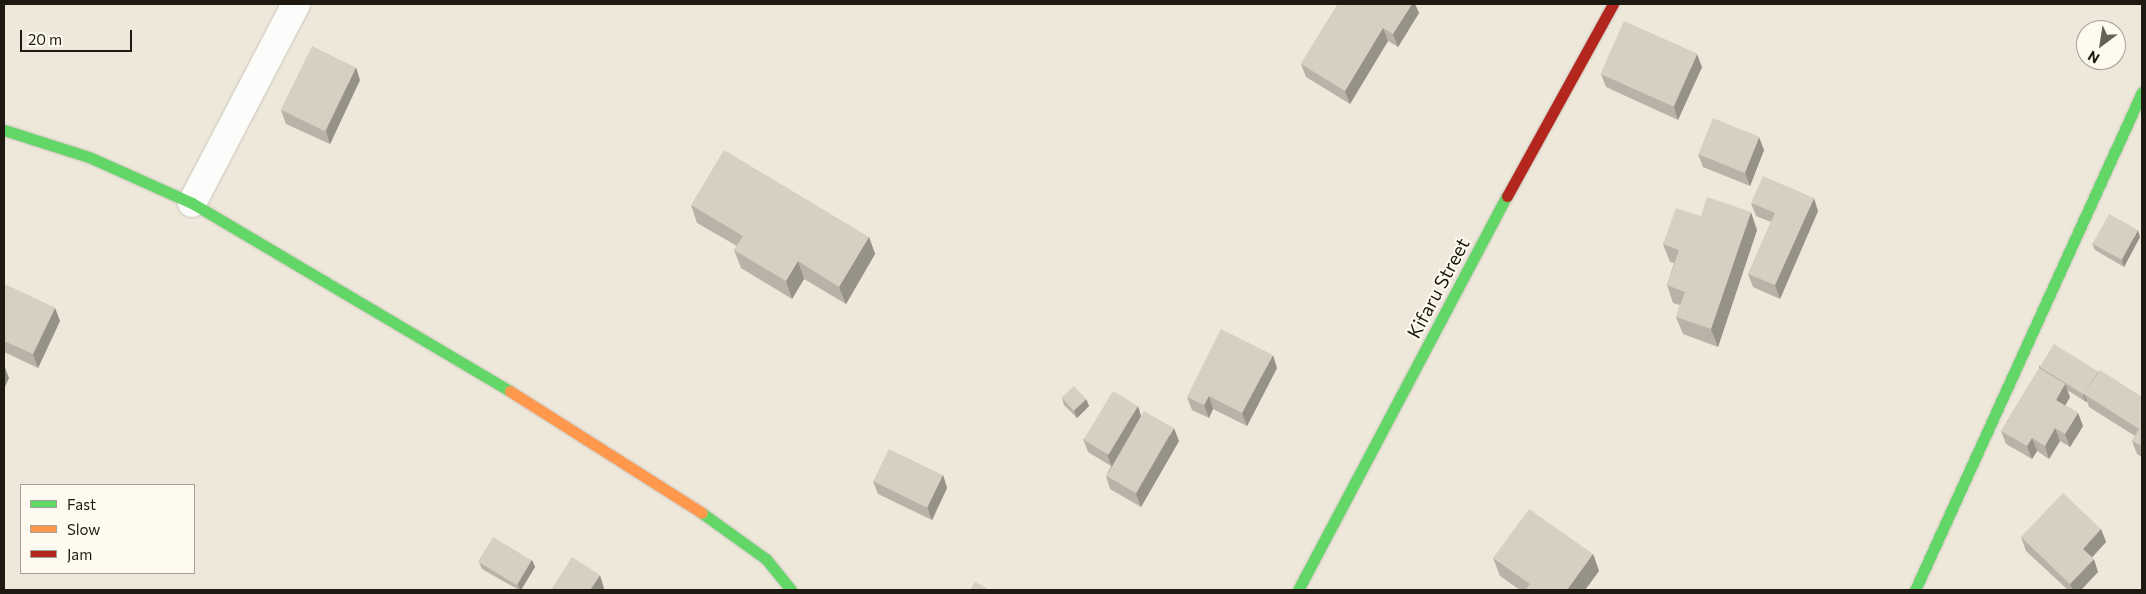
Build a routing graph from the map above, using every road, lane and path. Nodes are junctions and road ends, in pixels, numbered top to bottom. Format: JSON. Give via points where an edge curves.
{"nodes":[{"id":1,"x":296,"y":4,"type":"edge"},
{"id":2,"x":1613,"y":4,"type":"edge"},
{"id":3,"x":2142,"y":92,"type":"edge"},
{"id":4,"x":4,"y":130,"type":"edge"},
{"id":5,"x":192,"y":203,"type":"junction"},
{"id":6,"x":791,"y":590,"type":"edge"},
{"id":7,"x":1298,"y":590,"type":"edge"},
{"id":8,"x":1915,"y":590,"type":"edge"}],
"edges":[{"from":1,"to":5,"type":"street"},
{"from":2,"to":7,"type":"street","name":"Kifaru Street","via":[[1491,225]]},
{"from":3,"to":8,"type":"street"},
{"from":4,"to":5,"type":"street","via":[[89,157]]},
{"from":5,"to":6,"type":"street","via":[[542,410],[709,516],[766,559]]}]}
